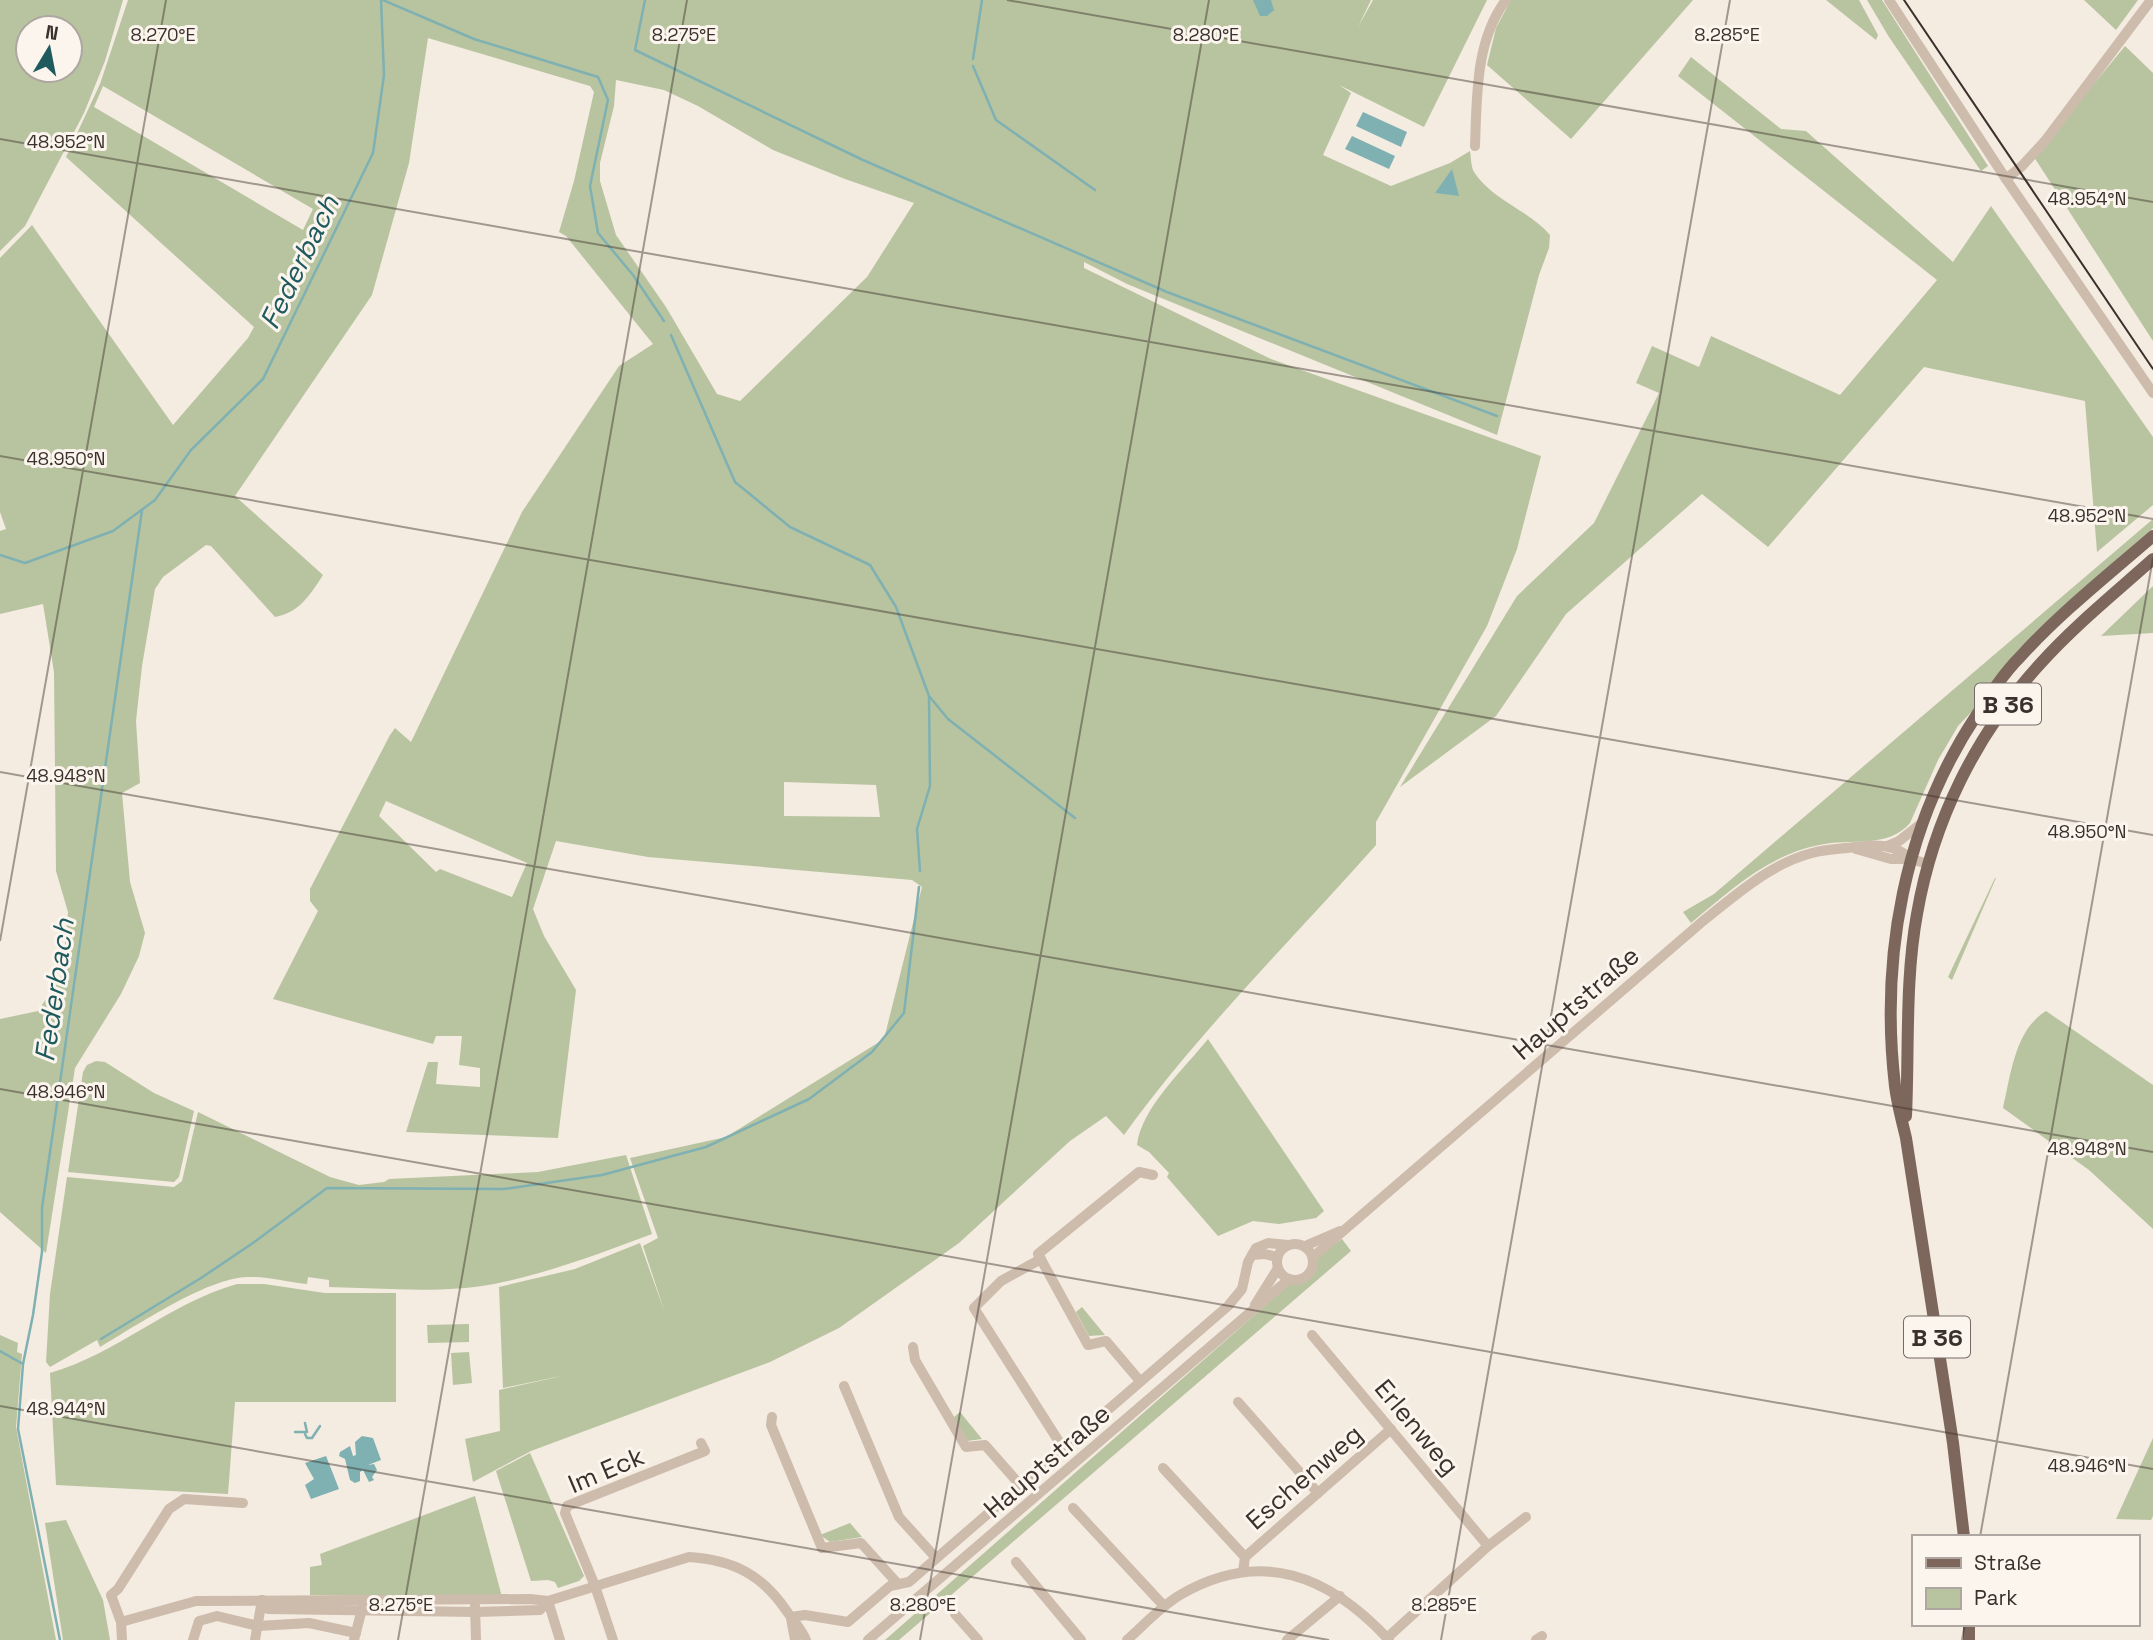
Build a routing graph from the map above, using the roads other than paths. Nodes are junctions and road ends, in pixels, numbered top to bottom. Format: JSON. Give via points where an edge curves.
{"nodes":[{"id":1,"x":1506,"y":0,"type":"edge"},
{"id":2,"x":1889,"y":0,"type":"edge"},
{"id":3,"x":2151,"y":0,"type":"edge"},
{"id":4,"x":1475,"y":146,"type":"dead end"},
{"id":5,"x":2006,"y":179,"type":"junction"},
{"id":6,"x":2153,"y":393,"type":"edge"},
{"id":7,"x":2153,"y":536,"type":"edge"},
{"id":8,"x":2153,"y":559,"type":"edge"},
{"id":9,"x":1922,"y":823,"type":"junction"},
{"id":10,"x":1887,"y":846,"type":"junction"},
{"id":11,"x":1852,"y":848,"type":"junction"},
{"id":12,"x":1911,"y":859,"type":"junction"},
{"id":13,"x":1928,"y":864,"type":"junction"},
{"id":14,"x":1906,"y":1138,"type":"junction"},
{"id":15,"x":1153,"y":1175,"type":"dead end"},
{"id":16,"x":1346,"y":1227,"type":"junction"},
{"id":17,"x":1287,"y":1245,"type":"junction"},
{"id":18,"x":1305,"y":1246,"type":"junction"},
{"id":19,"x":1252,"y":1255,"type":"junction"},
{"id":20,"x":1277,"y":1257,"type":"junction"},
{"id":21,"x":1313,"y":1257,"type":"junction"},
{"id":22,"x":1041,"y":1259,"type":"junction"},
{"id":23,"x":1278,"y":1268,"type":"junction"},
{"id":24,"x":1289,"y":1279,"type":"junction"},
{"id":25,"x":1251,"y":1312,"type":"junction"},
{"id":26,"x":1312,"y":1335,"type":"dead end"},
{"id":27,"x":913,"y":1347,"type":"dead end"},
{"id":28,"x":1140,"y":1381,"type":"junction"},
{"id":29,"x":844,"y":1386,"type":"dead end"},
{"id":30,"x":1238,"y":1402,"type":"dead end"},
{"id":31,"x":772,"y":1417,"type":"dead end"},
{"id":32,"x":1391,"y":1429,"type":"junction"},
{"id":33,"x":701,"y":1443,"type":"dead end"},
{"id":34,"x":1063,"y":1448,"type":"junction"},
{"id":35,"x":1163,"y":1468,"type":"dead end"},
{"id":36,"x":1020,"y":1485,"type":"junction"},
{"id":37,"x":1318,"y":1493,"type":"junction"},
{"id":38,"x":243,"y":1503,"type":"dead end"},
{"id":39,"x":1073,"y":1508,"type":"dead end"},
{"id":40,"x":1526,"y":1517,"type":"dead end"},
{"id":41,"x":1964,"y":1535,"type":"edge"},
{"id":42,"x":1488,"y":1546,"type":"junction"},
{"id":43,"x":1245,"y":1557,"type":"junction"},
{"id":44,"x":936,"y":1558,"type":"junction"},
{"id":45,"x":1016,"y":1562,"type":"dead end"},
{"id":46,"x":1243,"y":1572,"type":"junction"},
{"id":47,"x":898,"y":1584,"type":"junction"},
{"id":48,"x":595,"y":1586,"type":"junction"},
{"id":49,"x":1340,"y":1596,"type":"junction"},
{"id":50,"x":262,"y":1600,"type":"junction"},
{"id":51,"x":475,"y":1600,"type":"junction"},
{"id":52,"x":548,"y":1601,"type":"junction"},
{"id":53,"x":363,"y":1606,"type":"junction"},
{"id":54,"x":1164,"y":1606,"type":"junction"},
{"id":55,"x":476,"y":1612,"type":"junction"},
{"id":56,"x":955,"y":1614,"type":"dead end"},
{"id":57,"x":791,"y":1617,"type":"junction"},
{"id":58,"x":121,"y":1622,"type":"junction"},
{"id":59,"x":258,"y":1626,"type":"junction"},
{"id":60,"x":355,"y":1636,"type":"edge"},
{"id":61,"x":1388,"y":1639,"type":"edge"},
{"id":62,"x":122,"y":1640,"type":"edge"},
{"id":63,"x":192,"y":1640,"type":"edge"},
{"id":64,"x":255,"y":1640,"type":"edge"},
{"id":65,"x":476,"y":1640,"type":"edge"},
{"id":66,"x":560,"y":1640,"type":"edge"},
{"id":67,"x":613,"y":1640,"type":"edge"},
{"id":68,"x":795,"y":1640,"type":"edge"},
{"id":69,"x":806,"y":1640,"type":"edge"},
{"id":70,"x":868,"y":1640,"type":"edge"},
{"id":71,"x":978,"y":1640,"type":"edge"},
{"id":72,"x":1081,"y":1640,"type":"edge"},
{"id":73,"x":1127,"y":1640,"type":"edge"},
{"id":74,"x":1287,"y":1640,"type":"edge"}],
"edges":[{"from":1,"to":4,"type":"street","via":[[1488,31]]},
{"from":2,"to":5,"type":"street"},
{"from":3,"to":5,"type":"street","via":[[2045,141]]},
{"from":5,"to":6,"type":"street"},
{"from":7,"to":9,"type":"main road","number":"B 36","via":[[2018,658],[1964,735]]},
{"from":8,"to":13,"type":"main road","number":"B 36","via":[[2041,663],[1993,724],[1955,789]]},
{"from":9,"to":10,"type":"street"},
{"from":9,"to":12,"type":"main road","number":"B 36"},
{"from":10,"to":11,"type":"street","name":"Hauptstraße"},
{"from":10,"to":12,"type":"street","name":"Hauptstraße"},
{"from":11,"to":12,"type":"street","name":"Hauptstraße","via":[[1891,859]]},
{"from":11,"to":16,"type":"street","name":"Hauptstraße","via":[[1810,853],[1745,887]]},
{"from":12,"to":13,"type":"street","name":"Hauptstraße"},
{"from":12,"to":14,"type":"main road","number":"B 36","via":[[1897,925],[1892,997],[1895,1088]]},
{"from":13,"to":14,"type":"main road","number":"B 36","via":[[1913,947]]},
{"from":14,"to":41,"type":"main road","number":"B 36"},
{"from":15,"to":22,"type":"street","via":[[1139,1172],[1038,1254]]},
{"from":16,"to":18,"type":"street","name":"Hauptstraße"},
{"from":16,"to":21,"type":"street","name":"Hauptstraße"},
{"from":17,"to":18,"type":"street","name":"Hauptstraße"},
{"from":17,"to":19,"type":"street","name":"Hauptstraße","via":[[1261,1244]]},
{"from":17,"to":20,"type":"street"},
{"from":18,"to":21,"type":"street"},
{"from":19,"to":20,"type":"street"},
{"from":19,"to":28,"type":"street","via":[[1237,1296]]},
{"from":20,"to":23,"type":"street"},
{"from":21,"to":24,"type":"street","name":"Hauptstraße","via":[[1307,1275]]},
{"from":22,"to":28,"type":"street","via":[[1088,1345],[1107,1341]]},
{"from":22,"to":34,"type":"street","via":[[1001,1282],[974,1308]]},
{"from":23,"to":24,"type":"street"},
{"from":23,"to":25,"type":"street","name":"Hauptstraße"},
{"from":24,"to":25,"type":"street","name":"Hauptstraße"},
{"from":25,"to":70,"type":"street","name":"Hauptstraße"},
{"from":26,"to":32,"type":"street","name":"Erlenweg"},
{"from":27,"to":36,"type":"street","via":[[915,1360],[966,1447],[985,1445]]},
{"from":28,"to":34,"type":"street"},
{"from":29,"to":44,"type":"street","via":[[899,1517]]},
{"from":30,"to":37,"type":"street"},
{"from":31,"to":47,"type":"street","via":[[822,1548],[861,1543]]},
{"from":32,"to":37,"type":"street","name":"Eschenweg"},
{"from":32,"to":42,"type":"street","name":"Erlenweg"},
{"from":33,"to":48,"type":"street","name":"Im Eck","via":[[705,1451],[567,1506],[565,1513]]},
{"from":34,"to":36,"type":"street"},
{"from":35,"to":43,"type":"street"},
{"from":36,"to":44,"type":"street"},
{"from":37,"to":43,"type":"street","name":"Eschenweg"},
{"from":38,"to":58,"type":"street","via":[[184,1499],[169,1509],[111,1595]]},
{"from":39,"to":54,"type":"street"},
{"from":40,"to":42,"type":"street"},
{"from":42,"to":61,"type":"street"},
{"from":43,"to":46,"type":"street"},
{"from":44,"to":47,"type":"street","via":[[909,1582]]},
{"from":45,"to":72,"type":"street"},
{"from":46,"to":49,"type":"street","via":[[1291,1576]]},
{"from":46,"to":54,"type":"street","via":[[1209,1581]]},
{"from":47,"to":57,"type":"street","via":[[848,1622]]},
{"from":48,"to":52,"type":"street"},
{"from":48,"to":57,"type":"street","via":[[689,1557],[708,1558],[761,1580]]},
{"from":48,"to":67,"type":"street","name":"Im Eck"},
{"from":49,"to":61,"type":"street"},
{"from":49,"to":74,"type":"street"},
{"from":50,"to":53,"type":"street"},
{"from":50,"to":58,"type":"street","via":[[196,1601]]},
{"from":50,"to":59,"type":"street"},
{"from":51,"to":52,"type":"street"},
{"from":51,"to":53,"type":"street"},
{"from":51,"to":55,"type":"street"},
{"from":52,"to":55,"type":"street","via":[[540,1610]]},
{"from":52,"to":66,"type":"street"},
{"from":53,"to":55,"type":"street"},
{"from":53,"to":60,"type":"street"},
{"from":54,"to":73,"type":"street"},
{"from":55,"to":65,"type":"street"},
{"from":56,"to":71,"type":"street"},
{"from":57,"to":68,"type":"street"},
{"from":57,"to":69,"type":"street"},
{"from":58,"to":62,"type":"street"},
{"from":59,"to":60,"type":"street","via":[[309,1623]]},
{"from":59,"to":63,"type":"street","via":[[217,1616],[199,1621]]},
{"from":59,"to":64,"type":"street"}]}
